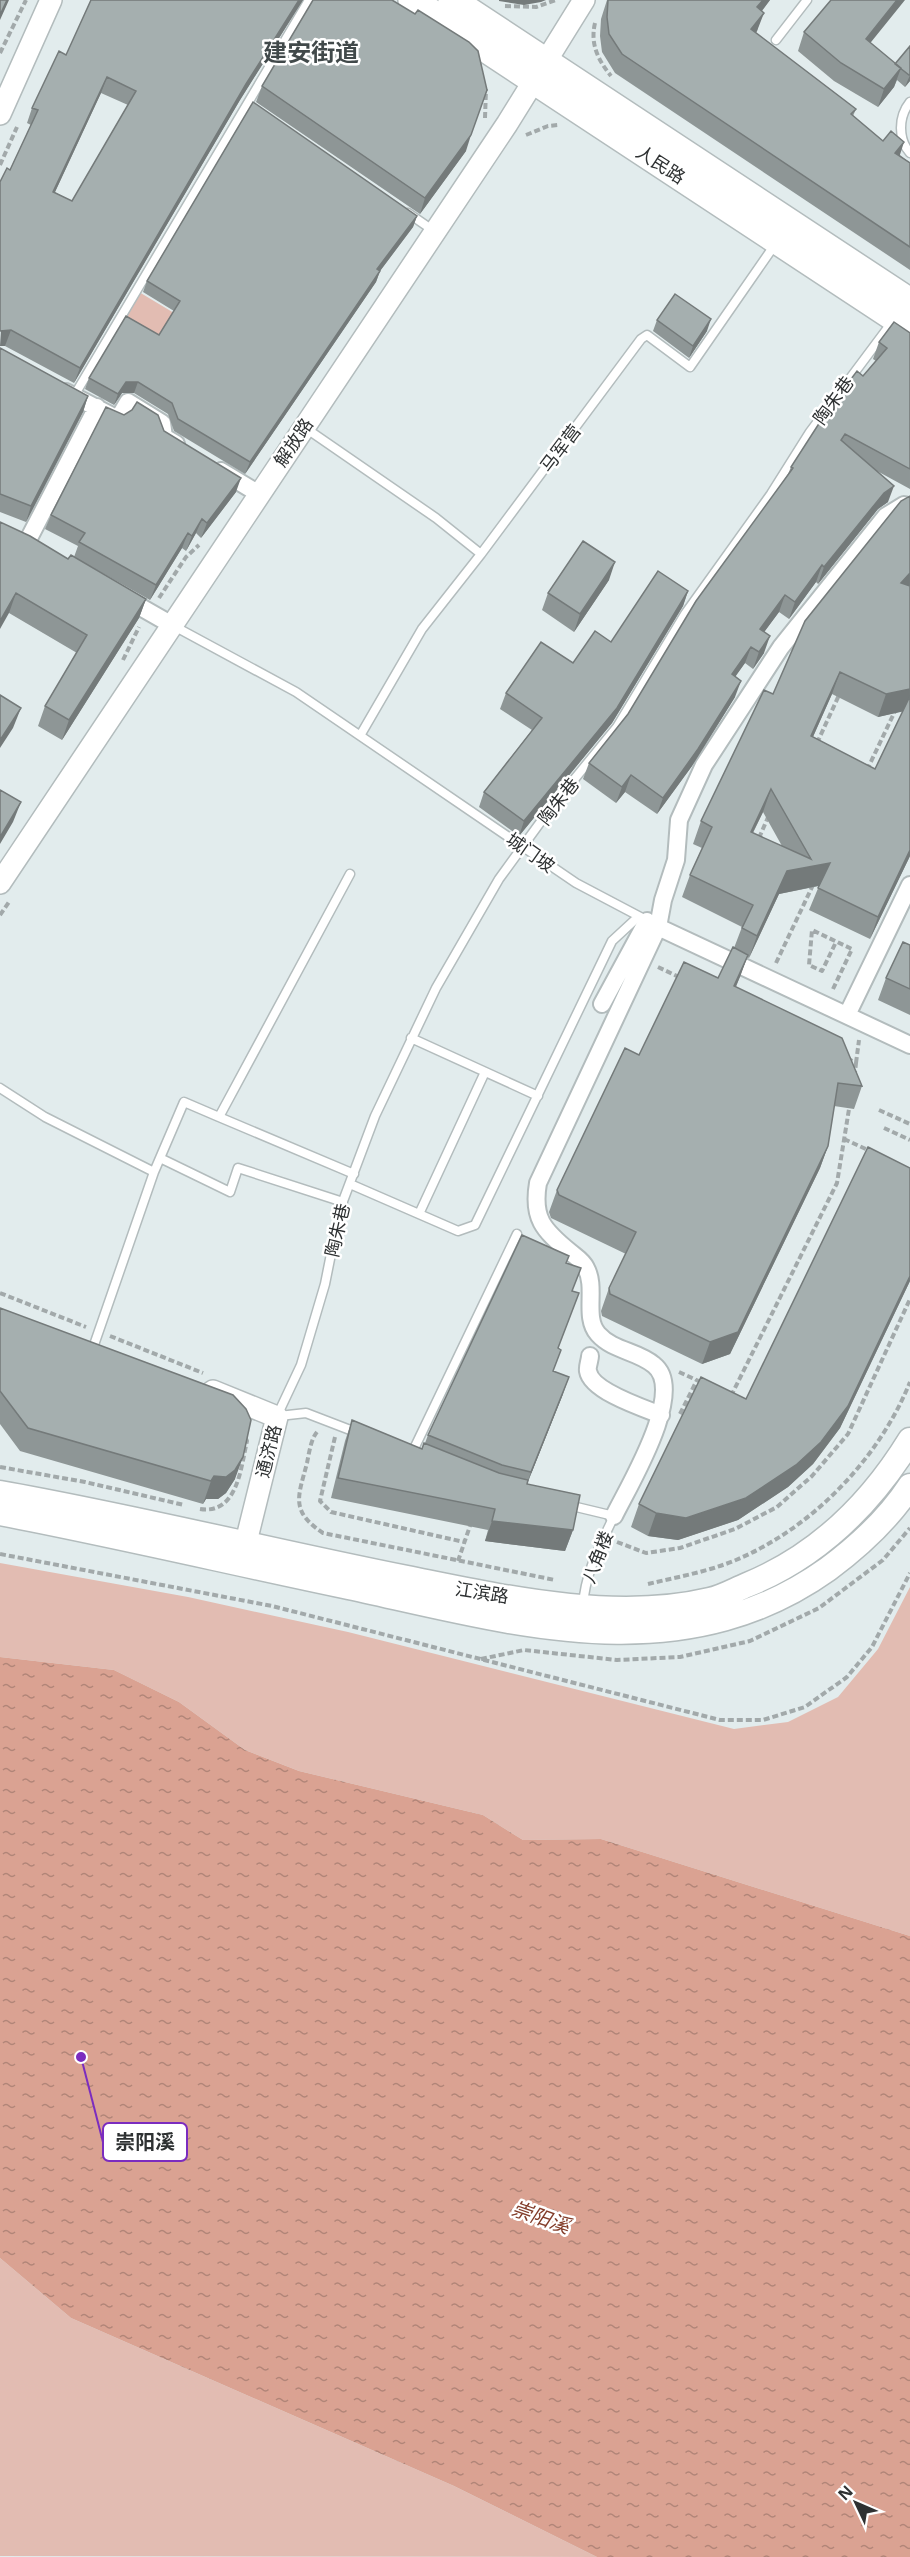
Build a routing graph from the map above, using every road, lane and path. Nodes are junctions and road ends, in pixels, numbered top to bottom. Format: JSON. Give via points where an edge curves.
{"nodes":[{"id":1,"x":26,"y":0,"type":"edge"},
{"id":2,"x":51,"y":0,"type":"edge"},
{"id":3,"x":309,"y":0,"type":"edge"},
{"id":4,"x":412,"y":0,"type":"edge"},
{"id":5,"x":452,"y":0,"type":"edge"},
{"id":6,"x":556,"y":0,"type":"edge"},
{"id":7,"x":807,"y":0,"type":"edge"},
{"id":8,"x":493,"y":3,"type":"dead end"},
{"id":9,"x":590,"y":8,"type":"edge"},
{"id":10,"x":776,"y":40,"type":"dead end"},
{"id":11,"x":0,"y":53,"type":"edge"},
{"id":12,"x":540,"y":71,"type":"junction"},
{"id":13,"x":483,"y":80,"type":"edge"},
{"id":14,"x":618,"y":84,"type":"dead end"},
{"id":15,"x":910,"y":102,"type":"edge"},
{"id":16,"x":246,"y":103,"type":"junction"},
{"id":17,"x":256,"y":110,"type":"edge"},
{"id":18,"x":0,"y":114,"type":"edge"},
{"id":19,"x":481,"y":125,"type":"edge"},
{"id":20,"x":567,"y":125,"type":"dead end"},
{"id":21,"x":521,"y":138,"type":"dead end"},
{"id":22,"x":910,"y":153,"type":"edge"},
{"id":23,"x":401,"y":209,"type":"edge"},
{"id":24,"x":434,"y":231,"type":"junction"},
{"id":25,"x":777,"y":241,"type":"junction"},
{"id":26,"x":906,"y":312,"type":"edge"},
{"id":27,"x":56,"y":386,"type":"edge"},
{"id":28,"x":74,"y":396,"type":"junction"},
{"id":29,"x":97,"y":407,"type":"junction"},
{"id":30,"x":304,"y":427,"type":"junction"},
{"id":31,"x":259,"y":494,"type":"junction"},
{"id":32,"x":910,"y":507,"type":"edge"},
{"id":33,"x":9,"y":532,"type":"edge"},
{"id":34,"x":27,"y":542,"type":"junction"},
{"id":35,"x":46,"y":553,"type":"edge"},
{"id":36,"x":481,"y":554,"type":"junction"},
{"id":37,"x":112,"y":591,"type":"edge"},
{"id":38,"x":172,"y":625,"type":"junction"},
{"id":39,"x":841,"y":691,"type":"edge"},
{"id":40,"x":900,"y":701,"type":"edge"},
{"id":41,"x":361,"y":734,"type":"junction"},
{"id":42,"x":813,"y":752,"type":"edge"},
{"id":43,"x":864,"y":776,"type":"edge"},
{"id":44,"x":773,"y":807,"type":"edge"},
{"id":45,"x":758,"y":839,"type":"edge"},
{"id":46,"x":523,"y":847,"type":"junction"},
{"id":47,"x":350,"y":874,"type":"dead end"},
{"id":48,"x":816,"y":879,"type":"edge"},
{"id":49,"x":910,"y":885,"type":"edge"},
{"id":50,"x":6,"y":889,"type":"edge"},
{"id":51,"x":0,"y":915,"type":"edge"},
{"id":52,"x":648,"y":922,"type":"junction"},
{"id":53,"x":836,"y":942,"type":"junction"},
{"id":54,"x":776,"y":963,"type":"dead end"},
{"id":55,"x":652,"y":977,"type":"dead end"},
{"id":56,"x":687,"y":981,"type":"edge"},
{"id":57,"x":832,"y":990,"type":"dead end"},
{"id":58,"x":602,"y":1004,"type":"dead end"},
{"id":59,"x":847,"y":1015,"type":"junction"},
{"id":60,"x":849,"y":1035,"type":"dead end"},
{"id":61,"x":411,"y":1038,"type":"junction"},
{"id":62,"x":860,"y":1040,"type":"junction"},
{"id":63,"x":870,"y":1045,"type":"dead end"},
{"id":64,"x":910,"y":1045,"type":"edge"},
{"id":65,"x":836,"y":1053,"type":"edge"},
{"id":66,"x":856,"y":1063,"type":"junction"},
{"id":67,"x":485,"y":1072,"type":"junction"},
{"id":68,"x":854,"y":1074,"type":"edge"},
{"id":69,"x":0,"y":1088,"type":"edge"},
{"id":70,"x":851,"y":1095,"type":"edge"},
{"id":71,"x":538,"y":1096,"type":"junction"},
{"id":72,"x":879,"y":1110,"type":"dead end"},
{"id":73,"x":219,"y":1117,"type":"junction"},
{"id":74,"x":910,"y":1124,"type":"edge"},
{"id":75,"x":884,"y":1128,"type":"dead end"},
{"id":76,"x":844,"y":1139,"type":"junction"},
{"id":77,"x":910,"y":1140,"type":"edge"},
{"id":78,"x":872,"y":1151,"type":"edge"},
{"id":79,"x":160,"y":1158,"type":"junction"},
{"id":80,"x":154,"y":1172,"type":"junction"},
{"id":81,"x":354,"y":1174,"type":"junction"},
{"id":82,"x":350,"y":1184,"type":"junction"},
{"id":83,"x":343,"y":1202,"type":"junction"},
{"id":84,"x":419,"y":1214,"type":"junction"},
{"id":85,"x":517,"y":1234,"type":"dead end"},
{"id":86,"x":0,"y":1293,"type":"edge"},
{"id":87,"x":910,"y":1299,"type":"edge"},
{"id":88,"x":73,"y":1337,"type":"edge"},
{"id":89,"x":97,"y":1339,"type":"junction"},
{"id":90,"x":116,"y":1354,"type":"edge"},
{"id":91,"x":590,"y":1356,"type":"dead end"},
{"id":92,"x":674,"y":1364,"type":"dead end"},
{"id":93,"x":199,"y":1379,"type":"joint"},
{"id":94,"x":697,"y":1380,"type":"junction"},
{"id":95,"x":705,"y":1384,"type":"edge"},
{"id":96,"x":723,"y":1392,"type":"edge"},
{"id":97,"x":277,"y":1417,"type":"junction"},
{"id":98,"x":669,"y":1418,"type":"junction"},
{"id":99,"x":321,"y":1429,"type":"dead end"},
{"id":100,"x":337,"y":1429,"type":"dead end"},
{"id":101,"x":244,"y":1432,"type":"edge"},
{"id":102,"x":314,"y":1433,"type":"dead end"},
{"id":103,"x":370,"y":1437,"type":"edge"},
{"id":104,"x":910,"y":1440,"type":"edge"},
{"id":105,"x":402,"y":1449,"type":"edge"},
{"id":106,"x":0,"y":1467,"type":"edge"},
{"id":107,"x":910,"y":1486,"type":"edge"},
{"id":108,"x":0,"y":1493,"type":"edge"},
{"id":109,"x":559,"y":1503,"type":"edge"},
{"id":110,"x":188,"y":1506,"type":"dead end"},
{"id":111,"x":196,"y":1508,"type":"dead end"},
{"id":112,"x":0,"y":1514,"type":"edge"},
{"id":113,"x":474,"y":1514,"type":"edge"},
{"id":114,"x":614,"y":1516,"type":"junction"},
{"id":115,"x":621,"y":1533,"type":"dead end"},
{"id":116,"x":464,"y":1542,"type":"junction"},
{"id":117,"x":0,"y":1554,"type":"edge"},
{"id":118,"x":243,"y":1554,"type":"junction"},
{"id":119,"x":458,"y":1561,"type":"dead end"},
{"id":120,"x":910,"y":1573,"type":"edge"},
{"id":121,"x":582,"y":1618,"type":"junction"}],
"edges":[{"from":1,"to":11,"type":"path"},
{"from":2,"to":18,"type":"street"},
{"from":3,"to":16,"type":"lane"},
{"from":4,"to":12,"type":"main road","name":"人民路"},
{"from":5,"to":12,"type":"main road","name":"人民路"},
{"from":6,"to":8,"type":"path","via":[[525,8]]},
{"from":7,"to":10,"type":"lane"},
{"from":9,"to":12,"type":"street","name":"解放路"},
{"from":9,"to":14,"type":"path","via":[[596,54]]},
{"from":12,"to":24,"type":"street","name":"解放路"},
{"from":12,"to":25,"type":"main road","name":"人民路"},
{"from":12,"to":26,"type":"main road","name":"人民路"},
{"from":13,"to":19,"type":"path","via":[[486,115]]},
{"from":15,"to":22,"type":"lane","via":[[902,116],[901,131]]},
{"from":16,"to":17,"type":"lane"},
{"from":16,"to":28,"type":"lane"},
{"from":20,"to":21,"type":"path","via":[[548,126]]},
{"from":23,"to":24,"type":"lane"},
{"from":24,"to":30,"type":"street","name":"解放路"},
{"from":25,"to":26,"type":"main road","name":"人民路"},
{"from":25,"to":36,"type":"lane","name":"马军营","via":[[690,367],[647,335],[641,339]]},
{"from":26,"to":46,"type":"lane","name":"陶朱巷","via":[[810,432],[685,614],[617,727]]},
{"from":27,"to":28,"type":"street"},
{"from":28,"to":29,"type":"street"},
{"from":29,"to":31,"type":"street","via":[[118,418],[128,402],[162,423],[164,437]]},
{"from":29,"to":34,"type":"street"},
{"from":30,"to":31,"type":"street","name":"解放路"},
{"from":30,"to":36,"type":"lane","via":[[436,518]]},
{"from":31,"to":38,"type":"street","name":"解放路"},
{"from":32,"to":52,"type":"street","via":[[904,505],[886,516],[780,647],[704,765],[679,820],[676,860],[663,900]]},
{"from":33,"to":34,"type":"street"},
{"from":34,"to":35,"type":"street"},
{"from":36,"to":41,"type":"lane","name":"马军营","via":[[422,629]]},
{"from":37,"to":38,"type":"street"},
{"from":38,"to":41,"type":"lane","name":"城门坡","via":[[296,692]]},
{"from":38,"to":50,"type":"street","name":"解放路"},
{"from":39,"to":42,"type":"path"},
{"from":40,"to":43,"type":"path"},
{"from":41,"to":46,"type":"lane","name":"城门坡"},
{"from":44,"to":45,"type":"path"},
{"from":46,"to":52,"type":"lane","name":"城门坡","via":[[576,883]]},
{"from":46,"to":61,"type":"lane","name":"陶朱巷","via":[[499,879],[435,988]]},
{"from":47,"to":73,"type":"lane"},
{"from":48,"to":54,"type":"path"},
{"from":49,"to":59,"type":"street"},
{"from":50,"to":51,"type":"path"},
{"from":52,"to":58,"type":"street"},
{"from":52,"to":59,"type":"street","name":"城门坡"},
{"from":52,"to":71,"type":"lane","via":[[612,941]]},
{"from":52,"to":98,"type":"street","via":[[538,1183],[535,1204],[548,1232],[585,1264],[598,1334],[654,1364],[662,1374]]},
{"from":53,"to":53,"type":"path","via":[[812,930],[810,965],[822,971]]},
{"from":53,"to":57,"type":"path","via":[[852,949]]},
{"from":55,"to":56,"type":"path","via":[[658,965]]},
{"from":59,"to":64,"type":"street","name":"城门坡"},
{"from":60,"to":62,"type":"path"},
{"from":61,"to":67,"type":"lane"},
{"from":61,"to":81,"type":"lane","name":"陶朱巷","via":[[375,1116]]},
{"from":62,"to":63,"type":"path"},
{"from":62,"to":66,"type":"path"},
{"from":65,"to":66,"type":"path"},
{"from":66,"to":68,"type":"path"},
{"from":67,"to":71,"type":"lane"},
{"from":67,"to":84,"type":"lane"},
{"from":69,"to":80,"type":"lane","via":[[45,1117]]},
{"from":70,"to":76,"type":"path"},
{"from":71,"to":84,"type":"lane","via":[[475,1225],[458,1231]]},
{"from":72,"to":74,"type":"path"},
{"from":73,"to":79,"type":"lane","via":[[184,1102]]},
{"from":73,"to":81,"type":"lane"},
{"from":75,"to":77,"type":"path"},
{"from":76,"to":78,"type":"path"},
{"from":76,"to":96,"type":"path","via":[[837,1183],[732,1396]]},
{"from":79,"to":80,"type":"lane"},
{"from":79,"to":83,"type":"lane","via":[[230,1192],[238,1168]]},
{"from":80,"to":89,"type":"lane"},
{"from":81,"to":82,"type":"lane","name":"陶朱巷"},
{"from":82,"to":83,"type":"lane","name":"陶朱巷"},
{"from":82,"to":84,"type":"lane"},
{"from":83,"to":97,"type":"lane","name":"陶朱巷","via":[[325,1284],[301,1365]]},
{"from":85,"to":105,"type":"lane","via":[[417,1455]]},
{"from":86,"to":89,"type":"path"},
{"from":87,"to":115,"type":"path","via":[[848,1434],[812,1476],[777,1507],[735,1529],[680,1548],[646,1553],[616,1543]]},
{"from":88,"to":89,"type":"street"},
{"from":89,"to":90,"type":"street"},
{"from":89,"to":93,"type":"path"},
{"from":91,"to":98,"type":"street","via":[[588,1371],[593,1382]]},
{"from":92,"to":94,"type":"path","via":[[680,1372]]},
{"from":93,"to":97,"type":"street","name":"通济路"},
{"from":94,"to":95,"type":"path"},
{"from":94,"to":98,"type":"path"},
{"from":97,"to":103,"type":"lane","via":[[306,1413]]},
{"from":97,"to":118,"type":"street","name":"通济路"},
{"from":98,"to":114,"type":"street"},
{"from":99,"to":102,"type":"path"},
{"from":100,"to":116,"type":"path","via":[[320,1501],[332,1512]]},
{"from":101,"to":111,"type":"path","via":[[247,1441],[235,1490],[217,1506]]},
{"from":104,"to":121,"type":"main road","name":"江滨路","via":[[888,1476],[839,1529],[782,1571],[711,1600]]},
{"from":106,"to":110,"type":"path"},
{"from":107,"to":121,"type":"main road","name":"江滨路","via":[[878,1526],[846,1556],[806,1585],[761,1606],[700,1626],[659,1632]]},
{"from":108,"to":118,"type":"main road","name":"江滨路"},
{"from":109,"to":114,"type":"lane","name":"八角楼"},
{"from":112,"to":118,"type":"main road","name":"江滨路"},
{"from":113,"to":116,"type":"path"},
{"from":114,"to":121,"type":"lane","name":"八角楼","via":[[592,1562],[584,1589]]},
{"from":116,"to":119,"type":"path"},
{"from":117,"to":120,"type":"path","via":[[272,1606],[720,1720],[763,1720],[805,1707],[848,1677],[872,1647]]},
{"from":118,"to":121,"type":"main road","name":"江滨路","via":[[471,1613]]}]}
